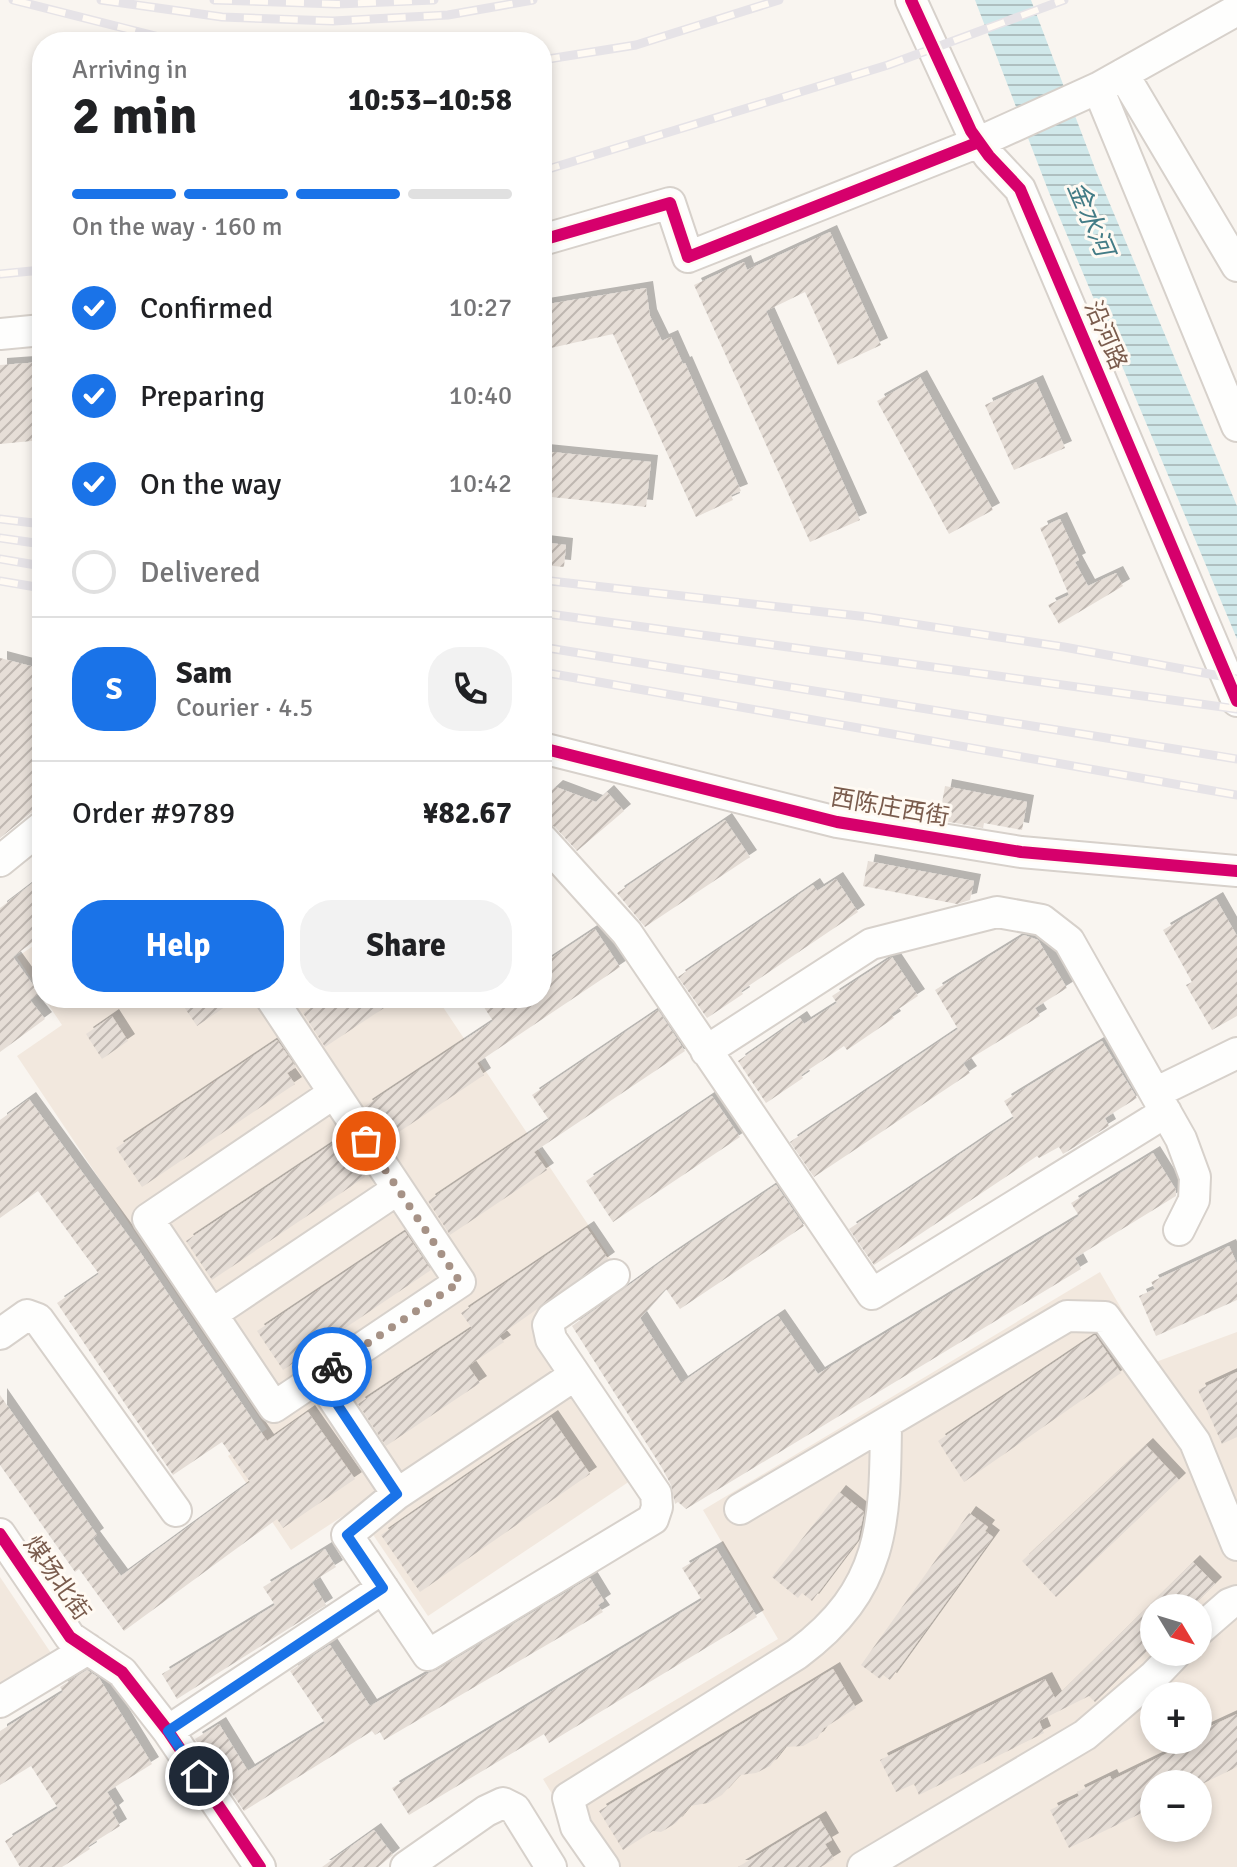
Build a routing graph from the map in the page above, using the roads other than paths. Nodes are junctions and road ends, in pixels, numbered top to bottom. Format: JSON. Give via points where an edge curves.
{"nodes":[{"id":1,"x":911,"y":0,"type":"edge"},
{"id":2,"x":1237,"y":10,"type":"edge"},
{"id":3,"x":1110,"y":81,"type":"junction"},
{"id":4,"x":979,"y":142,"type":"junction"},
{"id":5,"x":552,"y":237,"type":"edge"},
{"id":6,"x":1237,"y":266,"type":"edge"},
{"id":7,"x":32,"y":331,"type":"edge"},
{"id":8,"x":0,"y":334,"type":"edge"},
{"id":9,"x":1237,"y":426,"type":"edge"},
{"id":10,"x":1237,"y":701,"type":"edge"},
{"id":11,"x":552,"y":751,"type":"edge"},
{"id":12,"x":32,"y":835,"type":"edge"},
{"id":13,"x":552,"y":850,"type":"edge"},
{"id":14,"x":0,"y":861,"type":"edge"},
{"id":15,"x":1237,"y":871,"type":"edge"},
{"id":16,"x":278,"y":1008,"type":"edge"},
{"id":17,"x":706,"y":1051,"type":"junction"},
{"id":18,"x":1237,"y":1053,"type":"edge"},
{"id":19,"x":334,"y":1093,"type":"junction"},
{"id":20,"x":1161,"y":1103,"type":"junction"},
{"id":21,"x":398,"y":1189,"type":"junction"},
{"id":22,"x":1179,"y":1230,"type":"dead end"},
{"id":23,"x":614,"y":1275,"type":"dead end"},
{"id":24,"x":212,"y":1314,"type":"junction"},
{"id":25,"x":0,"y":1334,"type":"edge"},
{"id":26,"x":575,"y":1375,"type":"junction"},
{"id":27,"x":319,"y":1377,"type":"junction"},
{"id":28,"x":886,"y":1423,"type":"junction"},
{"id":29,"x":397,"y":1494,"type":"junction"},
{"id":30,"x":740,"y":1509,"type":"dead end"},
{"id":31,"x":176,"y":1511,"type":"dead end"},
{"id":32,"x":0,"y":1534,"type":"edge"},
{"id":33,"x":1237,"y":1545,"type":"edge"},
{"id":34,"x":383,"y":1588,"type":"junction"},
{"id":35,"x":1237,"y":1601,"type":"edge"},
{"id":36,"x":1212,"y":1619,"type":"edge"},
{"id":37,"x":88,"y":1649,"type":"junction"},
{"id":38,"x":1164,"y":1666,"type":"edge"},
{"id":39,"x":0,"y":1702,"type":"edge"},
{"id":40,"x":168,"y":1731,"type":"junction"},
{"id":41,"x":260,"y":1867,"type":"edge"},
{"id":42,"x":406,"y":1867,"type":"edge"},
{"id":43,"x":551,"y":1867,"type":"edge"},
{"id":44,"x":604,"y":1867,"type":"edge"},
{"id":45,"x":863,"y":1867,"type":"edge"}],
"edges":[{"from":1,"to":4,"type":"street","name":"沿河路"},
{"from":2,"to":3,"type":"street"},
{"from":3,"to":4,"type":"street"},
{"from":3,"to":6,"type":"street"},
{"from":3,"to":9,"type":"street"},
{"from":4,"to":5,"type":"street","via":[[688,257],[670,203]]},
{"from":4,"to":10,"type":"street","name":"沿河路","via":[[1020,189]]},
{"from":7,"to":8,"type":"street"},
{"from":11,"to":15,"type":"street","name":"西陈庄西街","via":[[837,822],[1021,852]]},
{"from":12,"to":14,"type":"street"},
{"from":13,"to":17,"type":"street","via":[[627,933]]},
{"from":16,"to":19,"type":"street"},
{"from":17,"to":20,"type":"street","via":[[871,944],[997,912],[1042,920],[1069,941]]},
{"from":17,"to":20,"type":"street","via":[[872,1294]]},
{"from":18,"to":20,"type":"street"},
{"from":19,"to":21,"type":"street"},
{"from":19,"to":24,"type":"street","via":[[148,1219]]},
{"from":20,"to":22,"type":"street","via":[[1195,1177],[1194,1200]]},
{"from":21,"to":24,"type":"street"},
{"from":21,"to":27,"type":"street","via":[[460,1282]]},
{"from":23,"to":26,"type":"street","via":[[548,1325],[551,1339]]},
{"from":24,"to":27,"type":"street","via":[[274,1407]]},
{"from":25,"to":31,"type":"street","via":[[27,1315],[38,1319]]},
{"from":26,"to":29,"type":"street"},
{"from":26,"to":34,"type":"street","via":[[656,1494],[653,1519],[428,1655]]},
{"from":27,"to":29,"type":"street"},
{"from":28,"to":30,"type":"street"},
{"from":28,"to":33,"type":"street","via":[[1067,1316],[1105,1317],[1195,1442]]},
{"from":28,"to":44,"type":"street","via":[[879,1538],[868,1570],[840,1616],[797,1654],[568,1798],[576,1827]]},
{"from":29,"to":34,"type":"street","via":[[347,1535]]},
{"from":32,"to":37,"type":"street","name":"煤场北街","via":[[70,1637]]},
{"from":34,"to":40,"type":"street"},
{"from":35,"to":36,"type":"street"},
{"from":37,"to":39,"type":"street"},
{"from":37,"to":40,"type":"street","name":"煤场北街","via":[[122,1672]]},
{"from":38,"to":45,"type":"street","via":[[1085,1735]]},
{"from":40,"to":41,"type":"street","name":"煤场北街"},
{"from":42,"to":43,"type":"street","via":[[503,1803],[515,1809]]}]}
